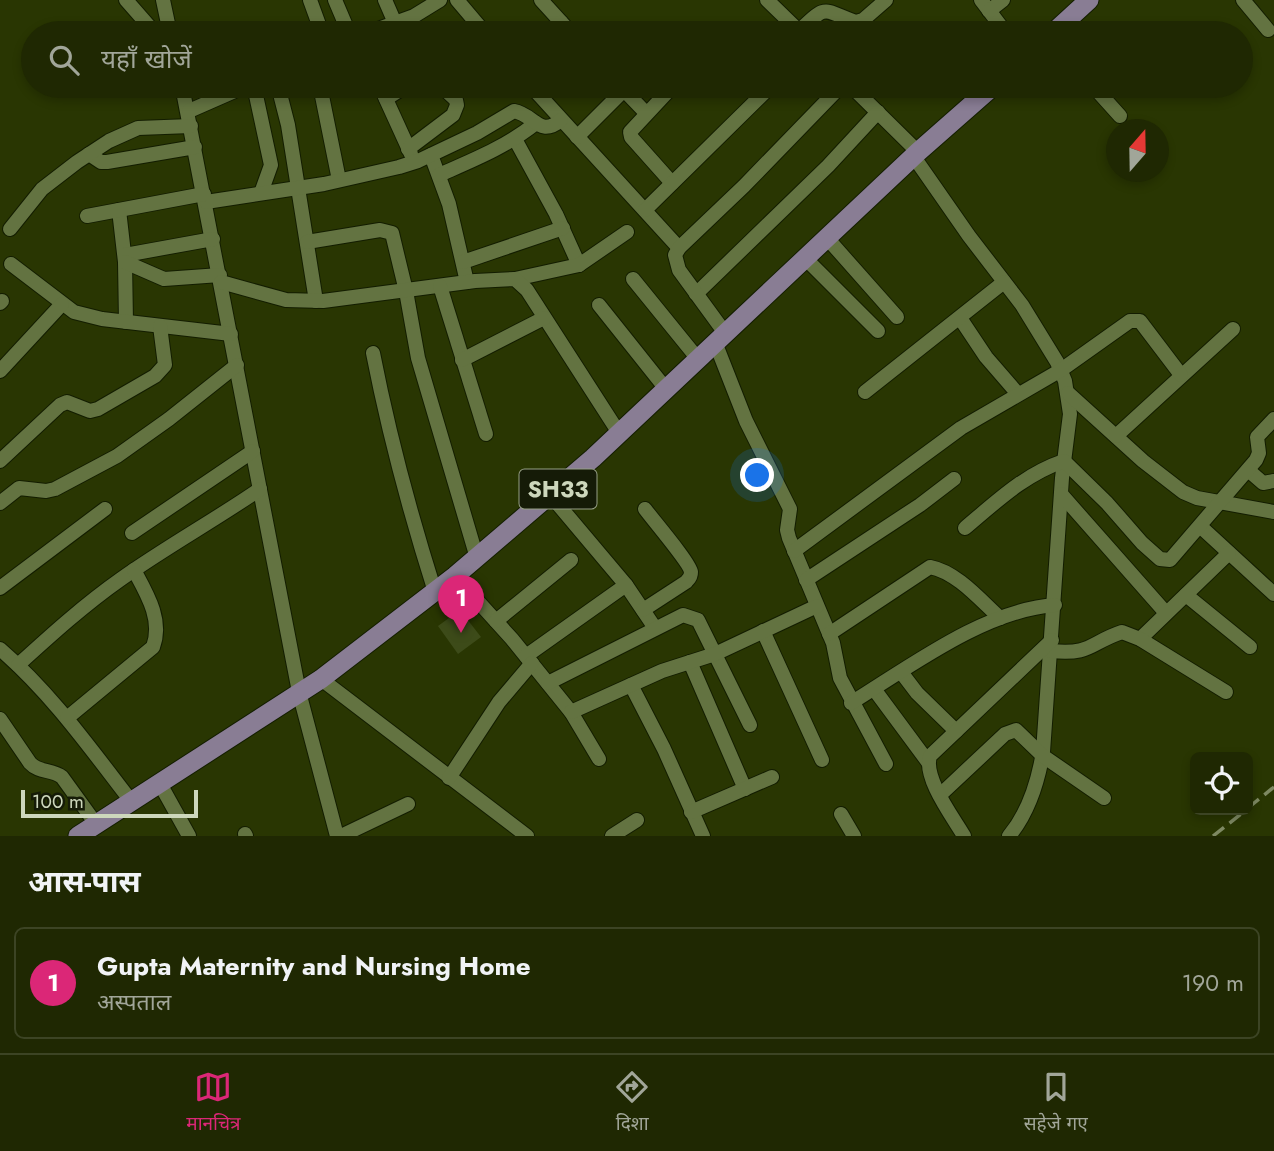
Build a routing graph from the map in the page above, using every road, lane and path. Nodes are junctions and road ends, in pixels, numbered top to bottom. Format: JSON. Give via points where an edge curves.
{"nodes":[{"id":1,"x":125,"y":0,"type":"edge"},
{"id":2,"x":163,"y":0,"type":"edge"},
{"id":3,"x":310,"y":0,"type":"edge"},
{"id":4,"x":335,"y":0,"type":"edge"},
{"id":5,"x":385,"y":0,"type":"edge"},
{"id":6,"x":440,"y":0,"type":"edge"},
{"id":7,"x":457,"y":0,"type":"edge"},
{"id":8,"x":541,"y":0,"type":"edge"},
{"id":9,"x":767,"y":0,"type":"edge"},
{"id":10,"x":886,"y":0,"type":"edge"},
{"id":11,"x":1003,"y":0,"type":"edge"},
{"id":12,"x":1088,"y":0,"type":"edge"},
{"id":13,"x":1243,"y":0,"type":"edge"},
{"id":14,"x":828,"y":5,"type":"edge"},
{"id":15,"x":985,"y":5,"type":"edge"},
{"id":16,"x":560,"y":17,"type":"edge"},
{"id":17,"x":144,"y":21,"type":"edge"},
{"id":18,"x":167,"y":21,"type":"edge"},
{"id":19,"x":318,"y":21,"type":"edge"},
{"id":20,"x":344,"y":21,"type":"edge"},
{"id":21,"x":394,"y":21,"type":"edge"},
{"id":22,"x":400,"y":21,"type":"edge"},
{"id":23,"x":473,"y":21,"type":"edge"},
{"id":24,"x":789,"y":21,"type":"edge"},
{"id":25,"x":812,"y":21,"type":"edge"},
{"id":26,"x":853,"y":21,"type":"edge"},
{"id":27,"x":861,"y":21,"type":"edge"},
{"id":28,"x":997,"y":21,"type":"edge"},
{"id":29,"x":1066,"y":21,"type":"edge"},
{"id":30,"x":1268,"y":30,"type":"dead end"},
{"id":31,"x":185,"y":98,"type":"edge"},
{"id":32,"x":218,"y":98,"type":"edge"},
{"id":33,"x":257,"y":98,"type":"edge"},
{"id":34,"x":281,"y":98,"type":"edge"},
{"id":35,"x":322,"y":98,"type":"edge"},
{"id":36,"x":385,"y":98,"type":"edge"},
{"id":37,"x":454,"y":98,"type":"edge"},
{"id":38,"x":542,"y":98,"type":"edge"},
{"id":39,"x":613,"y":98,"type":"edge"},
{"id":40,"x":632,"y":98,"type":"edge"},
{"id":41,"x":661,"y":98,"type":"edge"},
{"id":42,"x":759,"y":98,"type":"edge"},
{"id":43,"x":829,"y":98,"type":"edge"},
{"id":44,"x":863,"y":98,"type":"edge"},
{"id":45,"x":979,"y":98,"type":"edge"},
{"id":46,"x":1104,"y":98,"type":"edge"},
{"id":47,"x":188,"y":111,"type":"junction"},
{"id":48,"x":878,"y":112,"type":"junction"},
{"id":49,"x":646,"y":113,"type":"junction"},
{"id":50,"x":1120,"y":116,"type":"dead end"},
{"id":51,"x":561,"y":120,"type":"junction"},
{"id":52,"x":536,"y":123,"type":"junction"},
{"id":53,"x":191,"y":126,"type":"junction"},
{"id":54,"x":577,"y":137,"type":"junction"},
{"id":55,"x":515,"y":139,"type":"junction"},
{"id":56,"x":195,"y":147,"type":"junction"},
{"id":57,"x":89,"y":154,"type":"junction"},
{"id":58,"x":916,"y":154,"type":"junction"},
{"id":59,"x":412,"y":155,"type":"junction"},
{"id":60,"x":431,"y":155,"type":"junction"},
{"id":61,"x":439,"y":174,"type":"junction"},
{"id":62,"x":339,"y":180,"type":"junction"},
{"id":63,"x":672,"y":183,"type":"junction"},
{"id":64,"x":298,"y":187,"type":"junction"},
{"id":65,"x":261,"y":193,"type":"junction"},
{"id":66,"x":205,"y":198,"type":"junction"},
{"id":67,"x":119,"y":210,"type":"junction"},
{"id":68,"x":645,"y":210,"type":"junction"},
{"id":69,"x":87,"y":216,"type":"dead end"},
{"id":70,"x":563,"y":228,"type":"junction"},
{"id":71,"x":10,"y":229,"type":"dead end"},
{"id":72,"x":627,"y":232,"type":"dead end"},
{"id":73,"x":827,"y":238,"type":"junction"},
{"id":74,"x":213,"y":239,"type":"junction"},
{"id":75,"x":307,"y":242,"type":"junction"},
{"id":76,"x":679,"y":248,"type":"junction"},
{"id":77,"x":125,"y":258,"type":"junction"},
{"id":78,"x":805,"y":258,"type":"junction"},
{"id":79,"x":463,"y":262,"type":"junction"},
{"id":80,"x":11,"y":264,"type":"dead end"},
{"id":81,"x":579,"y":265,"type":"junction"},
{"id":82,"x":220,"y":278,"type":"junction"},
{"id":83,"x":515,"y":279,"type":"junction"},
{"id":84,"x":633,"y":279,"type":"dead end"},
{"id":85,"x":467,"y":282,"type":"junction"},
{"id":86,"x":1004,"y":282,"type":"junction"},
{"id":87,"x":440,"y":286,"type":"junction"},
{"id":88,"x":406,"y":291,"type":"junction"},
{"id":89,"x":696,"y":294,"type":"junction"},
{"id":90,"x":316,"y":302,"type":"junction"},
{"id":91,"x":62,"y":304,"type":"junction"},
{"id":92,"x":599,"y":305,"type":"dead end"},
{"id":93,"x":897,"y":317,"type":"dead end"},
{"id":94,"x":544,"y":318,"type":"junction"},
{"id":95,"x":960,"y":318,"type":"junction"},
{"id":96,"x":127,"y":322,"type":"junction"},
{"id":97,"x":160,"y":326,"type":"junction"},
{"id":98,"x":1233,"y":329,"type":"dead end"},
{"id":99,"x":878,"y":331,"type":"dead end"},
{"id":100,"x":231,"y":334,"type":"junction"},
{"id":101,"x":720,"y":338,"type":"junction"},
{"id":102,"x":373,"y":353,"type":"dead end"},
{"id":103,"x":698,"y":359,"type":"junction"},
{"id":104,"x":462,"y":360,"type":"junction"},
{"id":105,"x":237,"y":365,"type":"junction"},
{"id":106,"x":1061,"y":370,"type":"junction"},
{"id":107,"x":0,"y":371,"type":"edge"},
{"id":108,"x":1181,"y":375,"type":"junction"},
{"id":109,"x":666,"y":388,"type":"junction"},
{"id":110,"x":865,"y":392,"type":"dead end"},
{"id":111,"x":1068,"y":393,"type":"junction"},
{"id":112,"x":1018,"y":394,"type":"junction"},
{"id":113,"x":1274,"y":419,"type":"edge"},
{"id":114,"x":619,"y":433,"type":"junction"},
{"id":115,"x":486,"y":434,"type":"dead end"},
{"id":116,"x":1116,"y":436,"type":"junction"},
{"id":117,"x":253,"y":451,"type":"junction"},
{"id":118,"x":0,"y":461,"type":"edge"},
{"id":119,"x":1064,"y":461,"type":"junction"},
{"id":120,"x":1248,"y":470,"type":"junction"},
{"id":121,"x":954,"y":479,"type":"dead end"},
{"id":122,"x":1274,"y":481,"type":"edge"},
{"id":123,"x":260,"y":489,"type":"junction"},
{"id":124,"x":1061,"y":494,"type":"junction"},
{"id":125,"x":551,"y":496,"type":"junction"},
{"id":126,"x":1222,"y":502,"type":"junction"},
{"id":127,"x":0,"y":503,"type":"edge"},
{"id":128,"x":105,"y":509,"type":"dead end"},
{"id":129,"x":645,"y":509,"type":"dead end"},
{"id":130,"x":1274,"y":512,"type":"edge"},
{"id":131,"x":1201,"y":527,"type":"junction"},
{"id":132,"x":965,"y":528,"type":"dead end"},
{"id":133,"x":132,"y":533,"type":"dead end"},
{"id":134,"x":794,"y":551,"type":"junction"},
{"id":135,"x":1229,"y":553,"type":"junction"},
{"id":136,"x":477,"y":558,"type":"junction"},
{"id":137,"x":572,"y":560,"type":"dead end"},
{"id":138,"x":134,"y":570,"type":"junction"},
{"id":139,"x":455,"y":576,"type":"junction"},
{"id":140,"x":806,"y":580,"type":"junction"},
{"id":141,"x":626,"y":584,"type":"junction"},
{"id":142,"x":0,"y":588,"type":"edge"},
{"id":143,"x":435,"y":592,"type":"junction"},
{"id":144,"x":1274,"y":594,"type":"edge"},
{"id":145,"x":1186,"y":595,"type":"junction"},
{"id":146,"x":1055,"y":605,"type":"junction"},
{"id":147,"x":817,"y":606,"type":"junction"},
{"id":148,"x":643,"y":610,"type":"junction"},
{"id":149,"x":1166,"y":613,"type":"junction"},
{"id":150,"x":1000,"y":618,"type":"junction"},
{"id":151,"x":496,"y":621,"type":"junction"},
{"id":152,"x":655,"y":628,"type":"junction"},
{"id":153,"x":763,"y":631,"type":"junction"},
{"id":154,"x":829,"y":634,"type":"junction"},
{"id":155,"x":1140,"y":639,"type":"junction"},
{"id":156,"x":1052,"y":646,"type":"junction"},
{"id":157,"x":1250,"y":647,"type":"dead end"},
{"id":158,"x":0,"y":649,"type":"edge"},
{"id":159,"x":715,"y":654,"type":"junction"},
{"id":160,"x":529,"y":660,"type":"junction"},
{"id":161,"x":690,"y":662,"type":"junction"},
{"id":162,"x":18,"y":665,"type":"junction"},
{"id":163,"x":901,"y":672,"type":"junction"},
{"id":164,"x":321,"y":679,"type":"junction"},
{"id":165,"x":548,"y":683,"type":"junction"},
{"id":166,"x":631,"y":685,"type":"junction"},
{"id":167,"x":874,"y":689,"type":"junction"},
{"id":168,"x":299,"y":692,"type":"junction"},
{"id":169,"x":1226,"y":692,"type":"dead end"},
{"id":170,"x":851,"y":703,"type":"junction"},
{"id":171,"x":571,"y":712,"type":"junction"},
{"id":172,"x":67,"y":718,"type":"junction"},
{"id":173,"x":0,"y":719,"type":"edge"},
{"id":174,"x":750,"y":725,"type":"dead end"},
{"id":175,"x":956,"y":731,"type":"junction"},
{"id":176,"x":1043,"y":757,"type":"junction"},
{"id":177,"x":599,"y":759,"type":"dead end"},
{"id":178,"x":822,"y":760,"type":"dead end"},
{"id":179,"x":928,"y":762,"type":"junction"},
{"id":180,"x":886,"y":764,"type":"dead end"},
{"id":181,"x":772,"y":777,"type":"dead end"},
{"id":182,"x":449,"y":778,"type":"junction"},
{"id":183,"x":159,"y":782,"type":"junction"},
{"id":184,"x":745,"y":789,"type":"junction"},
{"id":185,"x":940,"y":795,"type":"junction"},
{"id":186,"x":1104,"y":798,"type":"dead end"},
{"id":187,"x":131,"y":801,"type":"junction"},
{"id":188,"x":408,"y":804,"type":"dead end"},
{"id":189,"x":691,"y":812,"type":"junction"},
{"id":190,"x":841,"y":814,"type":"dead end"},
{"id":191,"x":637,"y":820,"type":"dead end"},
{"id":192,"x":96,"y":824,"type":"junction"},
{"id":193,"x":78,"y":836,"type":"edge"},
{"id":194,"x":189,"y":836,"type":"edge"},
{"id":195,"x":339,"y":836,"type":"edge"},
{"id":196,"x":527,"y":836,"type":"edge"},
{"id":197,"x":612,"y":836,"type":"edge"},
{"id":198,"x":703,"y":836,"type":"edge"},
{"id":199,"x":854,"y":836,"type":"edge"},
{"id":200,"x":964,"y":836,"type":"edge"},
{"id":201,"x":1009,"y":836,"type":"edge"}],
"edges":[{"from":1,"to":17,"type":"street"},
{"from":2,"to":18,"type":"street"},
{"from":3,"to":19,"type":"street"},
{"from":4,"to":20,"type":"street"},
{"from":5,"to":21,"type":"street"},
{"from":6,"to":22,"type":"street"},
{"from":7,"to":23,"type":"street"},
{"from":8,"to":16,"type":"street"},
{"from":9,"to":24,"type":"street"},
{"from":10,"to":27,"type":"street"},
{"from":11,"to":15,"type":"street"},
{"from":12,"to":29,"type":"main road"},
{"from":13,"to":30,"type":"street"},
{"from":14,"to":25,"type":"street"},
{"from":14,"to":26,"type":"street"},
{"from":15,"to":28,"type":"street"},
{"from":31,"to":47,"type":"street"},
{"from":32,"to":47,"type":"street"},
{"from":33,"to":65,"type":"street","via":[[271,164]]},
{"from":34,"to":64,"type":"street"},
{"from":35,"to":62,"type":"street"},
{"from":36,"to":59,"type":"street"},
{"from":37,"to":59,"type":"street","via":[[453,116]]},
{"from":38,"to":51,"type":"street"},
{"from":39,"to":54,"type":"street"},
{"from":40,"to":49,"type":"street"},
{"from":41,"to":49,"type":"street"},
{"from":42,"to":63,"type":"street"},
{"from":43,"to":76,"type":"street"},
{"from":44,"to":48,"type":"street"},
{"from":45,"to":58,"type":"main road","number":"SH33"},
{"from":46,"to":50,"type":"street"},
{"from":47,"to":53,"type":"street"},
{"from":48,"to":58,"type":"street"},
{"from":48,"to":89,"type":"street","via":[[773,222]]},
{"from":49,"to":63,"type":"street","via":[[632,128],[631,137]]},
{"from":51,"to":52,"type":"street","via":[[549,128]]},
{"from":51,"to":54,"type":"street"},
{"from":52,"to":55,"type":"street"},
{"from":52,"to":60,"type":"street","via":[[514,111]]},
{"from":53,"to":56,"type":"street"},
{"from":53,"to":57,"type":"street","via":[[138,128]]},
{"from":54,"to":68,"type":"street"},
{"from":55,"to":61,"type":"street"},
{"from":55,"to":70,"type":"street"},
{"from":56,"to":57,"type":"street","via":[[107,162]]},
{"from":56,"to":66,"type":"street"},
{"from":57,"to":71,"type":"street","via":[[42,189]]},
{"from":58,"to":73,"type":"main road","number":"SH33"},
{"from":58,"to":86,"type":"street"},
{"from":59,"to":60,"type":"street"},
{"from":59,"to":62,"type":"street"},
{"from":60,"to":61,"type":"street"},
{"from":61,"to":79,"type":"street"},
{"from":62,"to":64,"type":"street"},
{"from":63,"to":68,"type":"street"},
{"from":64,"to":65,"type":"street"},
{"from":64,"to":75,"type":"street"},
{"from":65,"to":66,"type":"street"},
{"from":66,"to":67,"type":"street"},
{"from":66,"to":74,"type":"street"},
{"from":67,"to":69,"type":"street"},
{"from":67,"to":77,"type":"street"},
{"from":68,"to":76,"type":"street"},
{"from":70,"to":79,"type":"street"},
{"from":70,"to":81,"type":"street"},
{"from":72,"to":81,"type":"street"},
{"from":73,"to":78,"type":"main road","number":"SH33"},
{"from":73,"to":93,"type":"street"},
{"from":74,"to":77,"type":"street"},
{"from":74,"to":82,"type":"street"},
{"from":75,"to":88,"type":"street","via":[[380,230],[392,233]]},
{"from":75,"to":90,"type":"street"},
{"from":76,"to":89,"type":"street","via":[[675,262]]},
{"from":77,"to":82,"type":"street","via":[[164,279]]},
{"from":77,"to":96,"type":"street"},
{"from":78,"to":99,"type":"street"},
{"from":78,"to":101,"type":"main road","number":"SH33"},
{"from":79,"to":85,"type":"street"},
{"from":80,"to":91,"type":"street"},
{"from":81,"to":83,"type":"street"},
{"from":82,"to":90,"type":"street","via":[[286,300]]},
{"from":82,"to":100,"type":"street"},
{"from":83,"to":85,"type":"street"},
{"from":83,"to":94,"type":"street"},
{"from":84,"to":103,"type":"street"},
{"from":85,"to":87,"type":"street"},
{"from":86,"to":95,"type":"street"},
{"from":86,"to":106,"type":"street"},
{"from":87,"to":88,"type":"street"},
{"from":87,"to":104,"type":"street"},
{"from":88,"to":90,"type":"street"},
{"from":88,"to":136,"type":"street","via":[[418,358]]},
{"from":89,"to":101,"type":"street"},
{"from":91,"to":96,"type":"street","via":[[86,316]]},
{"from":91,"to":107,"type":"street"},
{"from":92,"to":109,"type":"street"},
{"from":94,"to":104,"type":"street"},
{"from":94,"to":114,"type":"street"},
{"from":95,"to":110,"type":"street"},
{"from":95,"to":112,"type":"street"},
{"from":96,"to":97,"type":"street"},
{"from":97,"to":100,"type":"street"},
{"from":97,"to":118,"type":"street","via":[[162,370],[98,409],[90,411],[67,402],[60,405]]},
{"from":98,"to":108,"type":"street"},
{"from":100,"to":105,"type":"street"},
{"from":101,"to":103,"type":"main road","number":"SH33"},
{"from":101,"to":134,"type":"street","via":[[746,421],[790,509],[786,530]]},
{"from":102,"to":143,"type":"street","via":[[387,428]]},
{"from":103,"to":109,"type":"main road","number":"SH33"},
{"from":104,"to":115,"type":"street"},
{"from":105,"to":117,"type":"street"},
{"from":105,"to":127,"type":"street","via":[[117,456],[55,489],[19,488]]},
{"from":106,"to":108,"type":"street","via":[[1136,319]]},
{"from":106,"to":111,"type":"street"},
{"from":106,"to":112,"type":"street"},
{"from":108,"to":116,"type":"street"},
{"from":109,"to":114,"type":"main road","number":"SH33"},
{"from":111,"to":116,"type":"street"},
{"from":111,"to":119,"type":"street"},
{"from":112,"to":134,"type":"street","via":[[961,428]]},
{"from":113,"to":120,"type":"street","via":[[1257,437],[1259,453]]},
{"from":114,"to":125,"type":"main road","number":"SH33"},
{"from":116,"to":126,"type":"street","via":[[1183,492]]},
{"from":117,"to":123,"type":"street"},
{"from":117,"to":133,"type":"street"},
{"from":119,"to":124,"type":"street"},
{"from":119,"to":131,"type":"street","via":[[1160,559],[1170,560]]},
{"from":119,"to":132,"type":"street","via":[[1016,485]]},
{"from":120,"to":122,"type":"street","via":[[1263,483]]},
{"from":120,"to":126,"type":"street"},
{"from":121,"to":140,"type":"street"},
{"from":123,"to":138,"type":"street"},
{"from":123,"to":168,"type":"street"},
{"from":124,"to":146,"type":"street"},
{"from":124,"to":149,"type":"street"},
{"from":125,"to":136,"type":"main road","number":"SH33"},
{"from":125,"to":141,"type":"street"},
{"from":126,"to":130,"type":"street"},
{"from":126,"to":131,"type":"street"},
{"from":128,"to":142,"type":"street"},
{"from":129,"to":148,"type":"street","via":[[691,572],[685,582]]},
{"from":131,"to":135,"type":"street"},
{"from":134,"to":140,"type":"street"},
{"from":135,"to":144,"type":"street"},
{"from":135,"to":145,"type":"street"},
{"from":136,"to":139,"type":"main road","number":"SH33"},
{"from":137,"to":151,"type":"street"},
{"from":138,"to":162,"type":"street"},
{"from":138,"to":172,"type":"street","via":[[153,609],[153,647]]},
{"from":139,"to":143,"type":"main road","number":"SH33"},
{"from":139,"to":151,"type":"street"},
{"from":140,"to":147,"type":"street"},
{"from":141,"to":148,"type":"street"},
{"from":141,"to":160,"type":"street"},
{"from":143,"to":164,"type":"main road","number":"SH33"},
{"from":145,"to":149,"type":"street"},
{"from":145,"to":157,"type":"street"},
{"from":146,"to":150,"type":"street","via":[[1031,607]]},
{"from":146,"to":156,"type":"street"},
{"from":147,"to":153,"type":"street"},
{"from":147,"to":154,"type":"street"},
{"from":148,"to":152,"type":"street"},
{"from":149,"to":155,"type":"street"},
{"from":150,"to":154,"type":"street","via":[[954,579],[930,567]]},
{"from":150,"to":163,"type":"street"},
{"from":151,"to":160,"type":"street"},
{"from":152,"to":159,"type":"street","via":[[684,615],[694,617]]},
{"from":152,"to":165,"type":"street"},
{"from":153,"to":159,"type":"street"},
{"from":153,"to":178,"type":"street"},
{"from":154,"to":170,"type":"street"},
{"from":155,"to":156,"type":"street","via":[[1122,632],[1082,652]]},
{"from":155,"to":169,"type":"street"},
{"from":156,"to":175,"type":"street"},
{"from":156,"to":176,"type":"street"},
{"from":158,"to":162,"type":"street"},
{"from":159,"to":161,"type":"street"},
{"from":159,"to":174,"type":"street"},
{"from":160,"to":165,"type":"street"},
{"from":160,"to":182,"type":"street"},
{"from":161,"to":166,"type":"street"},
{"from":161,"to":184,"type":"street"},
{"from":162,"to":172,"type":"street"},
{"from":163,"to":167,"type":"street"},
{"from":163,"to":175,"type":"street"},
{"from":164,"to":168,"type":"main road","number":"SH33"},
{"from":164,"to":182,"type":"street"},
{"from":165,"to":171,"type":"street"},
{"from":166,"to":171,"type":"street"},
{"from":166,"to":189,"type":"street"},
{"from":167,"to":170,"type":"street"},
{"from":167,"to":179,"type":"street"},
{"from":168,"to":183,"type":"main road","number":"SH33"},
{"from":168,"to":195,"type":"street"},
{"from":170,"to":180,"type":"street"},
{"from":171,"to":177,"type":"street"},
{"from":172,"to":187,"type":"street"},
{"from":173,"to":192,"type":"street","via":[[35,769],[62,777]]},
{"from":175,"to":179,"type":"street"},
{"from":176,"to":185,"type":"street","via":[[1016,730],[1010,730]]},
{"from":176,"to":186,"type":"street"},
{"from":176,"to":201,"type":"street","via":[[1024,814]]},
{"from":179,"to":185,"type":"street"},
{"from":181,"to":184,"type":"street"},
{"from":182,"to":196,"type":"street"},
{"from":183,"to":187,"type":"main road","number":"SH33"},
{"from":183,"to":194,"type":"street"},
{"from":184,"to":189,"type":"street"},
{"from":185,"to":200,"type":"street"},
{"from":187,"to":192,"type":"main road","number":"SH33"},
{"from":188,"to":195,"type":"street"},
{"from":189,"to":198,"type":"street"},
{"from":190,"to":199,"type":"street"},
{"from":191,"to":197,"type":"street"},
{"from":192,"to":193,"type":"main road","number":"SH33"}]}
